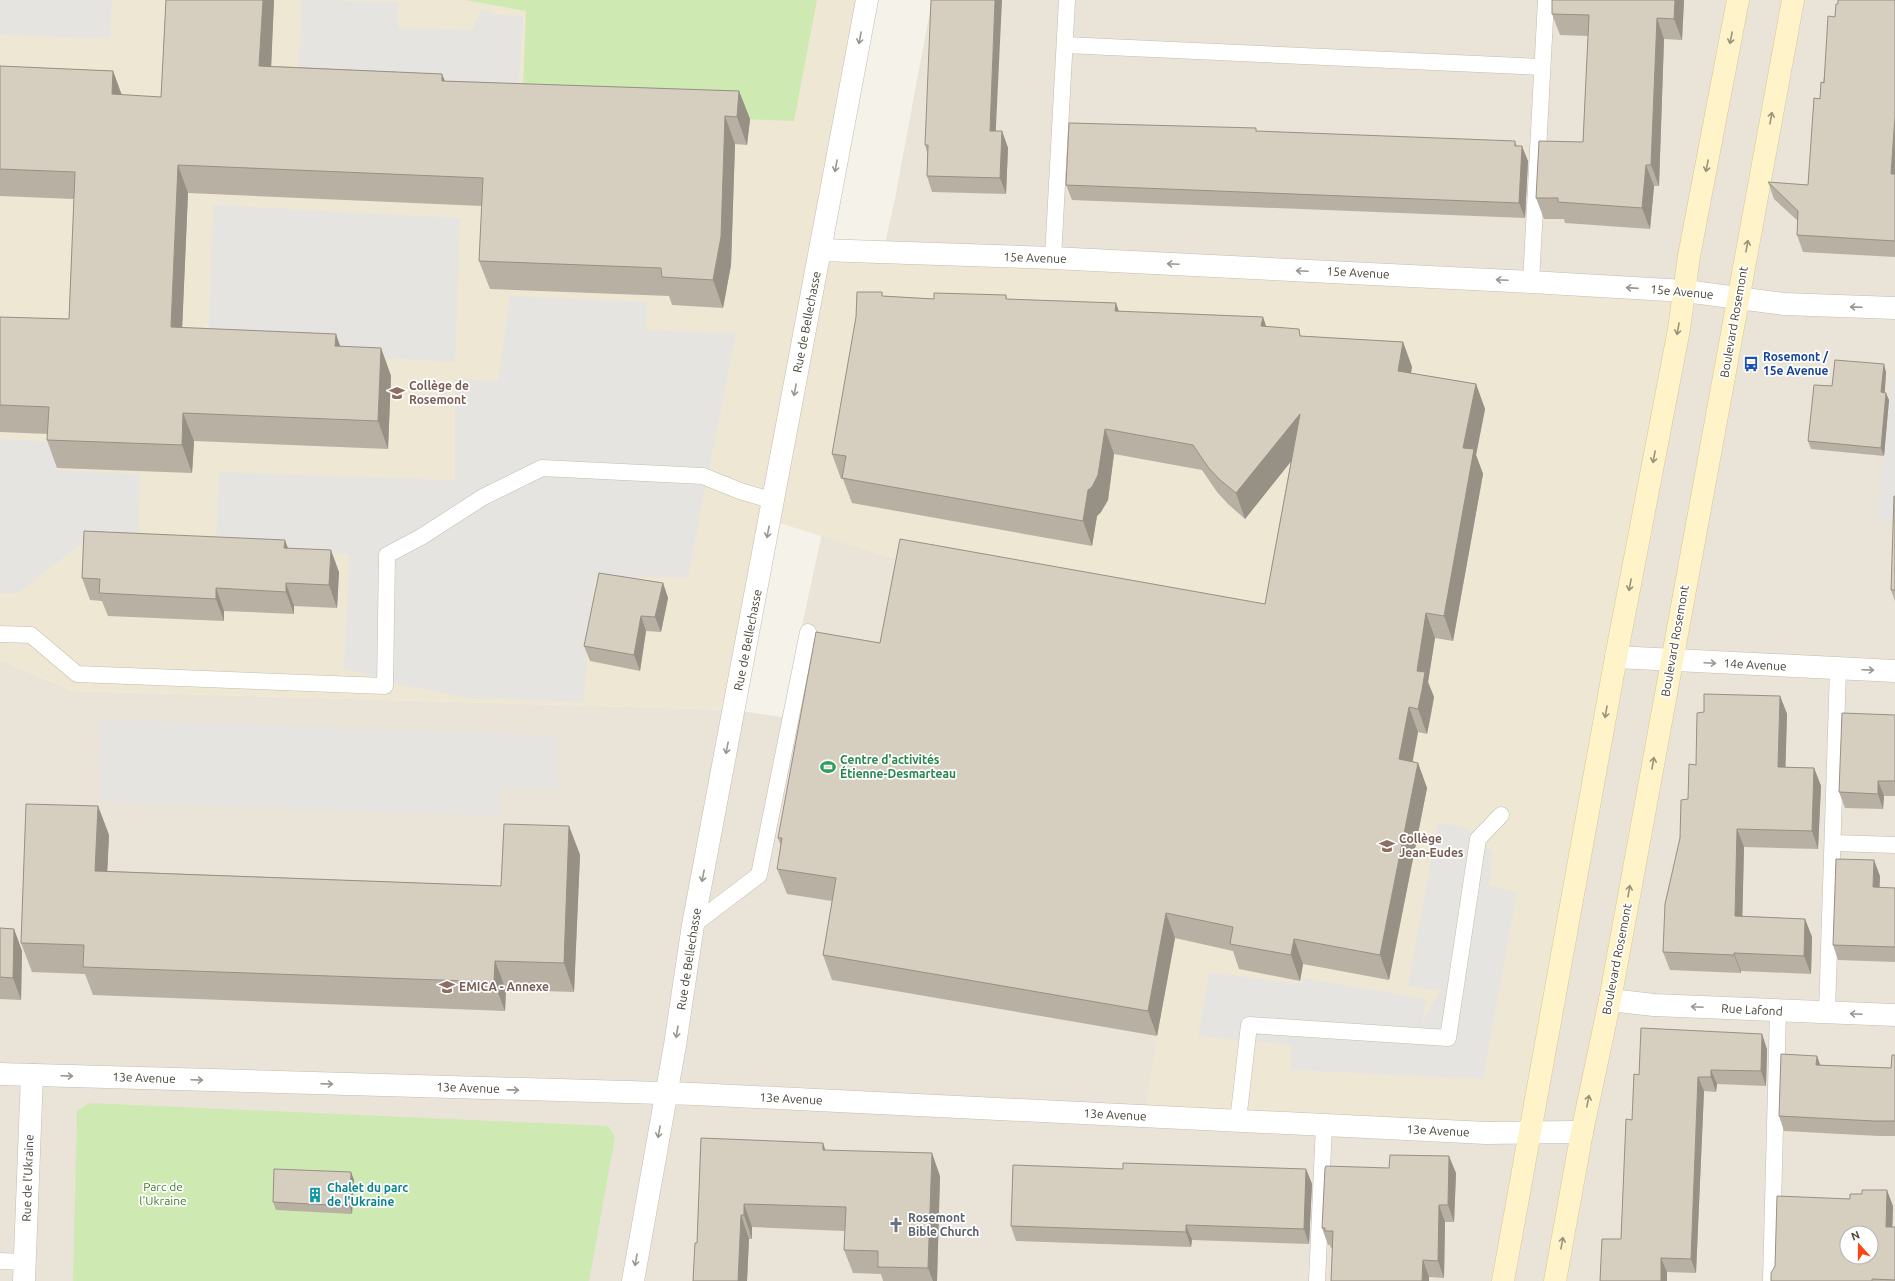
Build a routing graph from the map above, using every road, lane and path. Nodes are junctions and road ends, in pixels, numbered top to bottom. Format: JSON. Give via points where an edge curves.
{"nodes":[{"id":1,"x":866,"y":0,"type":"edge"},
{"id":2,"x":1067,"y":0,"type":"edge"},
{"id":3,"x":1546,"y":0,"type":"edge"},
{"id":4,"x":1738,"y":0,"type":"edge"},
{"id":5,"x":1792,"y":0,"type":"edge"},
{"id":6,"x":1065,"y":45,"type":"junction"},
{"id":7,"x":1542,"y":67,"type":"junction"},
{"id":8,"x":821,"y":250,"type":"junction"},
{"id":9,"x":1053,"y":258,"type":"junction"},
{"id":10,"x":1531,"y":282,"type":"junction"},
{"id":11,"x":1685,"y":291,"type":"junction"},
{"id":12,"x":1737,"y":298,"type":"junction"},
{"id":13,"x":1895,"y":308,"type":"edge"},
{"id":14,"x":774,"y":501,"type":"junction"},
{"id":15,"x":808,"y":632,"type":"dead end"},
{"id":16,"x":0,"y":634,"type":"edge"},
{"id":17,"x":1616,"y":657,"type":"junction"},
{"id":18,"x":1671,"y":661,"type":"junction"},
{"id":19,"x":1838,"y":669,"type":"junction"},
{"id":20,"x":1895,"y":671,"type":"edge"},
{"id":21,"x":1501,"y":815,"type":"dead end"},
{"id":22,"x":1834,"y":843,"type":"junction"},
{"id":23,"x":1895,"y":845,"type":"edge"},
{"id":24,"x":693,"y":925,"type":"junction"},
{"id":25,"x":1610,"y":1000,"type":"junction"},
{"id":26,"x":1778,"y":1011,"type":"junction"},
{"id":27,"x":1827,"y":1012,"type":"junction"},
{"id":28,"x":1895,"y":1015,"type":"edge"},
{"id":29,"x":0,"y":1074,"type":"edge"},
{"id":30,"x":32,"y":1075,"type":"junction"},
{"id":31,"x":666,"y":1094,"type":"junction"},
{"id":32,"x":1238,"y":1121,"type":"junction"},
{"id":33,"x":1324,"y":1125,"type":"junction"},
{"id":34,"x":1530,"y":1132,"type":"junction"},
{"id":35,"x":1582,"y":1132,"type":"junction"},
{"id":36,"x":0,"y":1261,"type":"edge"},
{"id":37,"x":24,"y":1271,"type":"edge"},
{"id":38,"x":633,"y":1281,"type":"edge"},
{"id":39,"x":1317,"y":1281,"type":"edge"},
{"id":40,"x":1503,"y":1281,"type":"edge"},
{"id":41,"x":1555,"y":1281,"type":"edge"},
{"id":42,"x":1771,"y":1281,"type":"edge"}],
"edges":[{"from":1,"to":8,"type":"street","name":"Rue de Bellechasse","one_way":true},
{"from":2,"to":6,"type":"lane"},
{"from":3,"to":7,"type":"lane"},
{"from":4,"to":11,"type":"main road","one_way":true,"via":[[1689,256]]},
{"from":12,"to":5,"type":"main road","name":"Boulevard Rosemont","one_way":true},
{"from":6,"to":7,"type":"lane"},
{"from":6,"to":9,"type":"lane"},
{"from":7,"to":10,"type":"lane"},
{"from":8,"to":9,"type":"street","name":"15e Avenue"},
{"from":8,"to":14,"type":"street","name":"Rue de Bellechasse","one_way":true},
{"from":10,"to":9,"type":"street","name":"15e Avenue","one_way":true},
{"from":11,"to":10,"type":"street","name":"15e Avenue","one_way":true},
{"from":11,"to":12,"type":"street","name":"15e Avenue"},
{"from":11,"to":17,"type":"main road","one_way":true},
{"from":13,"to":12,"type":"street","name":"15e Avenue","one_way":true,"via":[[1784,304]]},
{"from":12,"to":18,"type":"main road","name":"Boulevard Rosemont"},
{"from":14,"to":16,"type":"lane","via":[[703,476],[542,468],[483,497],[421,537],[387,555],[385,686],[77,674],[31,635]]},
{"from":14,"to":24,"type":"street","name":"Rue de Bellechasse","one_way":true},
{"from":15,"to":24,"type":"lane","via":[[759,875]]},
{"from":17,"to":18,"type":"street","name":"14e Avenue"},
{"from":17,"to":34,"type":"main road","one_way":true},
{"from":18,"to":19,"type":"street","name":"14e Avenue","one_way":true},
{"from":25,"to":18,"type":"main road","name":"Boulevard Rosemont","one_way":true},
{"from":19,"to":20,"type":"street","name":"14e Avenue","one_way":true},
{"from":19,"to":22,"type":"lane"},
{"from":21,"to":32,"type":"lane","via":[[1478,839],[1448,1038],[1249,1025]]},
{"from":22,"to":23,"type":"lane"},
{"from":22,"to":27,"type":"lane"},
{"from":24,"to":31,"type":"street","name":"Rue de Bellechasse","one_way":true},
{"from":26,"to":25,"type":"street","name":"Rue Lafond","one_way":true,"via":[[1654,1005]]},
{"from":35,"to":25,"type":"main road","name":"Boulevard Rosemont","one_way":true},
{"from":26,"to":27,"type":"street","name":"Rue Lafond"},
{"from":26,"to":42,"type":"lane"},
{"from":28,"to":27,"type":"street","name":"Rue Lafond","one_way":true},
{"from":29,"to":30,"type":"street","name":"13e Avenue"},
{"from":30,"to":31,"type":"street","name":"13e Avenue","one_way":true},
{"from":30,"to":37,"type":"street","name":"Rue de l'Ukraine"},
{"from":31,"to":32,"type":"street","name":"13e Avenue"},
{"from":31,"to":38,"type":"street","name":"Rue de Bellechasse","one_way":true},
{"from":32,"to":33,"type":"street","name":"13e Avenue"},
{"from":33,"to":34,"type":"street","name":"13e Avenue","via":[[1486,1133]]},
{"from":33,"to":39,"type":"lane"},
{"from":34,"to":35,"type":"street","name":"13e Avenue"},
{"from":34,"to":40,"type":"main road"},
{"from":41,"to":35,"type":"main road","name":"Boulevard Rosemont","one_way":true},
{"from":36,"to":37,"type":"lane"}]}
